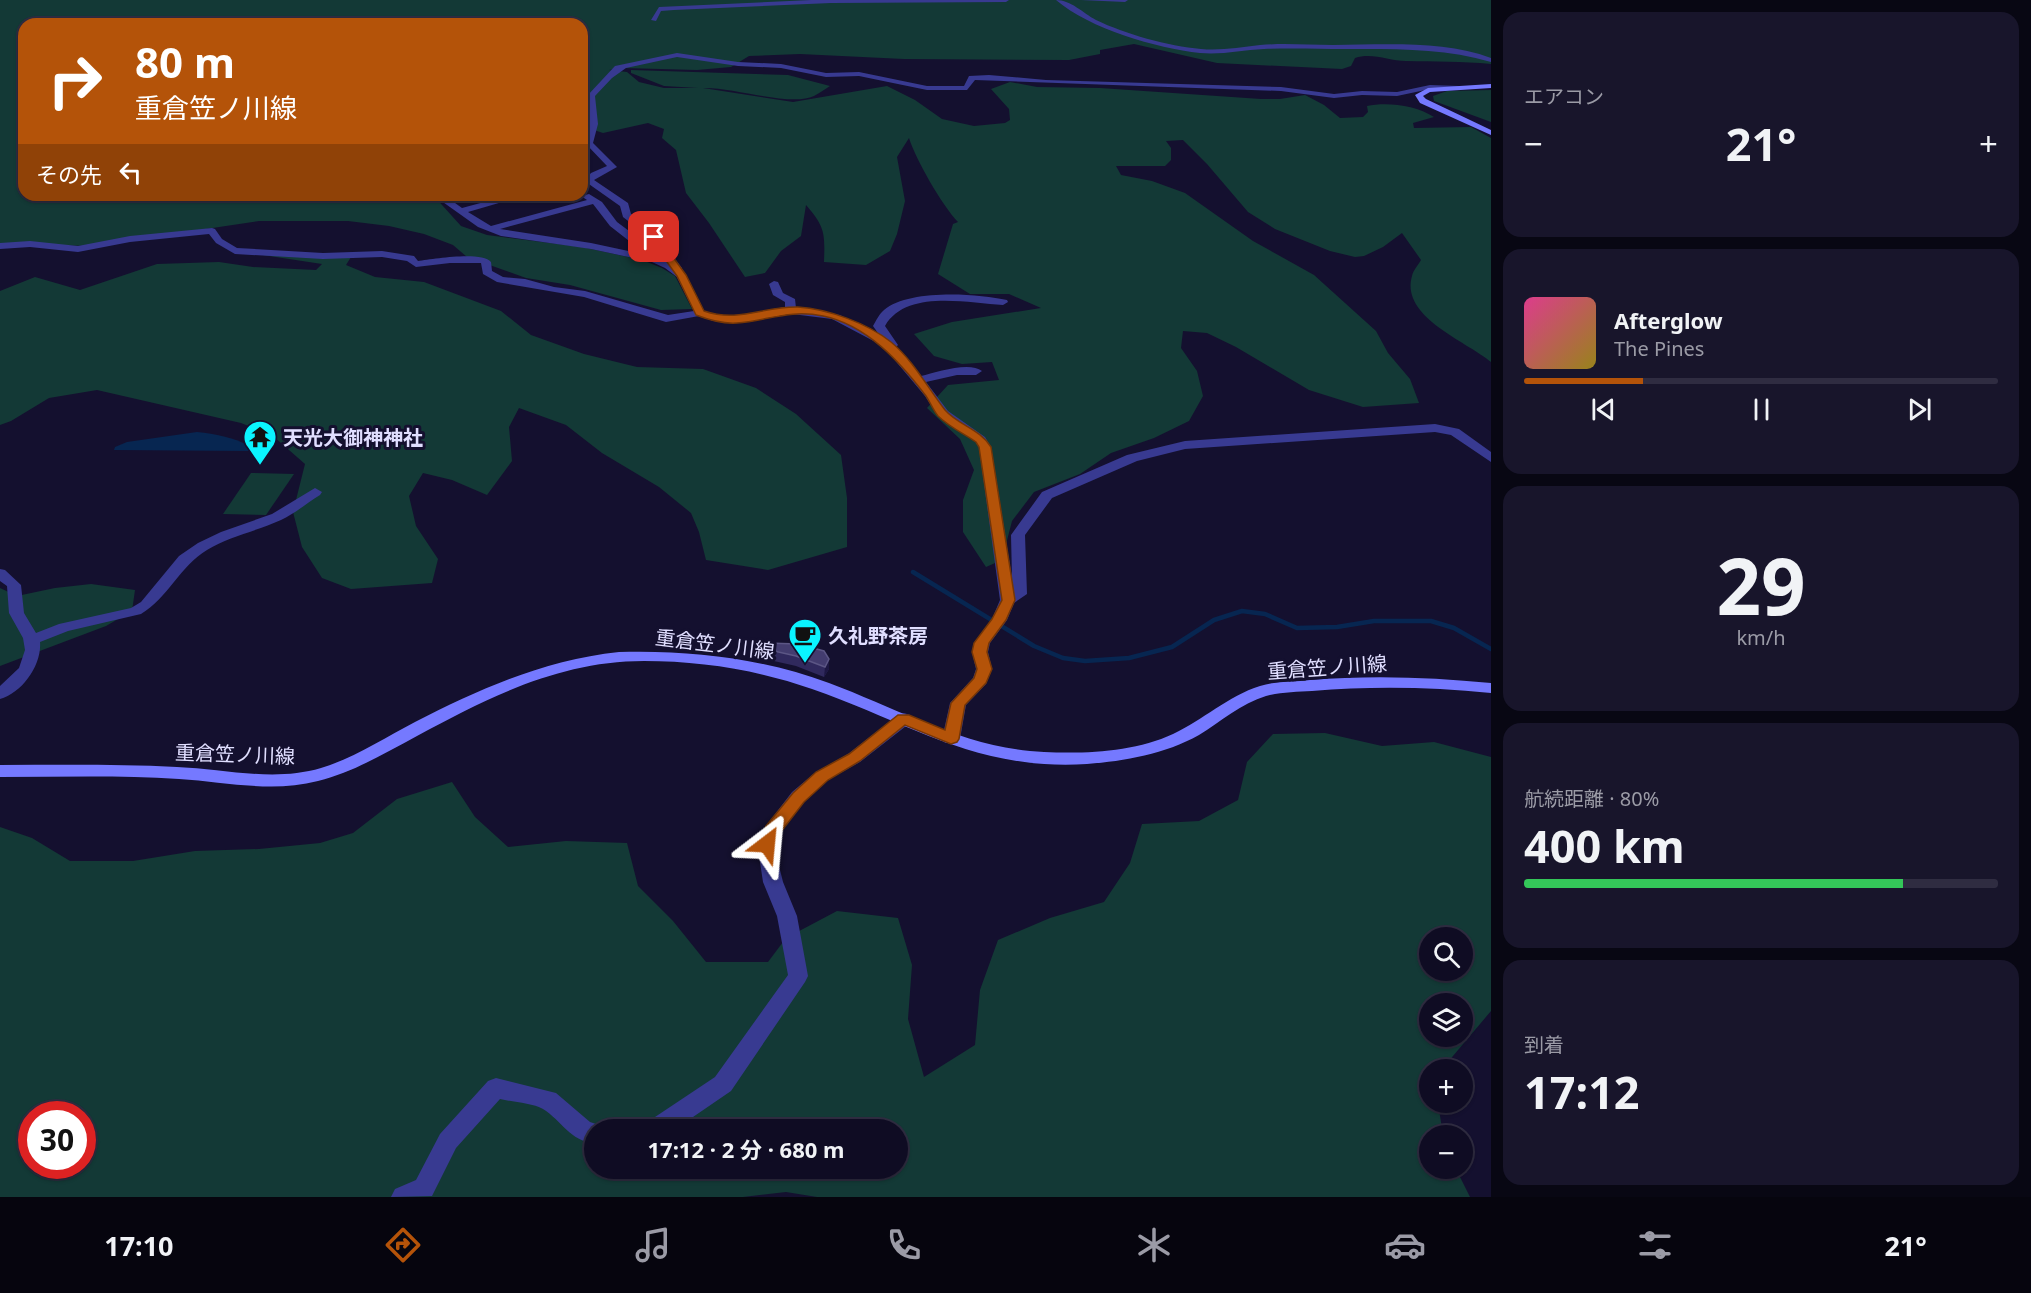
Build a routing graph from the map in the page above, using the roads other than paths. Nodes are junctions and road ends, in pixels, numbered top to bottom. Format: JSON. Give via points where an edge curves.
{"nodes":[{"id":1,"x":1006,"y":0,"type":"edge"},
{"id":2,"x":1059,"y":0,"type":"edge"},
{"id":3,"x":1084,"y":0,"type":"edge"},
{"id":4,"x":1125,"y":0,"type":"edge"},
{"id":5,"x":654,"y":20,"type":"dead end"},
{"id":6,"x":1491,"y":60,"type":"edge"},
{"id":7,"x":1491,"y":86,"type":"edge"},
{"id":8,"x":1456,"y":88,"type":"junction"},
{"id":9,"x":1491,"y":132,"type":"edge"},
{"id":10,"x":588,"y":138,"type":"edge"},
{"id":11,"x":588,"y":143,"type":"edge"},
{"id":12,"x":588,"y":197,"type":"edge"},
{"id":13,"x":446,"y":201,"type":"edge"},
{"id":14,"x":498,"y":201,"type":"edge"},
{"id":15,"x":595,"y":201,"type":"junction"},
{"id":16,"x":460,"y":211,"type":"junction"},
{"id":17,"x":489,"y":229,"type":"junction"},
{"id":18,"x":0,"y":246,"type":"edge"},
{"id":19,"x":655,"y":260,"type":"junction"},
{"id":20,"x":679,"y":271,"type":"junction"},
{"id":21,"x":774,"y":284,"type":"dead end"},
{"id":22,"x":1003,"y":302,"type":"dead end"},
{"id":23,"x":790,"y":310,"type":"junction"},
{"id":24,"x":700,"y":313,"type":"junction"},
{"id":25,"x":894,"y":351,"type":"junction"},
{"id":26,"x":976,"y":371,"type":"dead end"},
{"id":27,"x":918,"y":380,"type":"junction"},
{"id":28,"x":1491,"y":458,"type":"edge"},
{"id":29,"x":315,"y":492,"type":"dead end"},
{"id":30,"x":0,"y":573,"type":"edge"},
{"id":31,"x":1008,"y":600,"type":"junction"},
{"id":32,"x":32,"y":640,"type":"junction"},
{"id":33,"x":1491,"y":688,"type":"edge"},
{"id":34,"x":0,"y":694,"type":"edge"},
{"id":35,"x":904,"y":719,"type":"junction"},
{"id":36,"x":951,"y":739,"type":"junction"},
{"id":37,"x":0,"y":771,"type":"edge"},
{"id":38,"x":670,"y":1119,"type":"edge"},
{"id":39,"x":584,"y":1131,"type":"edge"},
{"id":40,"x":404,"y":1197,"type":"edge"}],
"edges":[{"from":1,"to":5,"type":"street","via":[[831,1],[674,8],[658,9]]},
{"from":2,"to":6,"type":"street","via":[[1092,21],[1179,48],[1217,52],[1260,47],[1387,47],[1464,52]]},
{"from":3,"to":4,"type":"street"},
{"from":7,"to":8,"type":"main road"},
{"from":8,"to":9,"type":"main road","via":[[1428,90],[1419,95],[1428,104]]},
{"from":8,"to":10,"type":"street","via":[[1334,96],[1288,89],[989,77],[972,78],[967,88],[940,89],[859,74],[826,75],[677,55],[618,68],[623,68],[609,75],[591,96],[595,122],[594,133]]},
{"from":11,"to":20,"type":"street","via":[[613,167],[589,180],[625,205],[626,215],[654,237]]},
{"from":12,"to":15,"type":"street"},
{"from":13,"to":16,"type":"street"},
{"from":14,"to":16,"type":"street"},
{"from":15,"to":17,"type":"street"},
{"from":15,"to":19,"type":"street","via":[[603,206],[609,219],[638,240]]},
{"from":16,"to":17,"type":"street"},
{"from":17,"to":19,"type":"street"},
{"from":18,"to":24,"type":"street","via":[[30,244],[85,249],[130,239],[212,231],[235,251],[323,256],[382,254],[410,258],[416,264],[483,260],[487,272],[501,280],[590,296],[666,319]]},
{"from":19,"to":20,"type":"street"},
{"from":20,"to":24,"type":"street"},
{"from":21,"to":23,"type":"street","via":[[778,295],[791,301]]},
{"from":22,"to":25,"type":"street","via":[[928,300],[892,309],[879,326]]},
{"from":23,"to":24,"type":"street","via":[[736,320]]},
{"from":23,"to":25,"type":"street","via":[[836,317]]},
{"from":25,"to":27,"type":"street"},
{"from":26,"to":27,"type":"street"},
{"from":27,"to":31,"type":"street","via":[[943,414],[981,440],[985,447]]},
{"from":28,"to":31,"type":"street","via":[[1455,432],[1435,428],[1185,445],[1132,459],[1047,495],[1018,535],[1020,594]]},
{"from":29,"to":32,"type":"street","via":[[277,518],[203,546],[184,559],[146,605],[136,611],[64,627]]},
{"from":30,"to":32,"type":"street","via":[[14,585],[17,617]]},
{"from":31,"to":36,"type":"street","via":[[980,652],[984,669],[980,680],[958,703]]},
{"from":32,"to":34,"type":"street","via":[[30,663]]},
{"from":33,"to":36,"type":"main road","name":"重倉笠ノ川線","via":[[1373,683],[1266,690],[1169,744],[1083,758],[1015,757]]},
{"from":35,"to":36,"type":"main road","name":"重倉笠ノ川線"},
{"from":35,"to":37,"type":"main road","name":"重倉笠ノ川線","via":[[773,671],[696,660],[618,657],[565,664],[508,682],[317,776],[262,780],[118,770]]},
{"from":35,"to":38,"type":"street","via":[[854,758],[822,776],[798,797],[772,830],[767,844],[769,862],[787,916],[798,976],[723,1084]]},
{"from":39,"to":40,"type":"street","via":[[548,1100],[496,1088],[448,1141],[424,1188]]}]}
